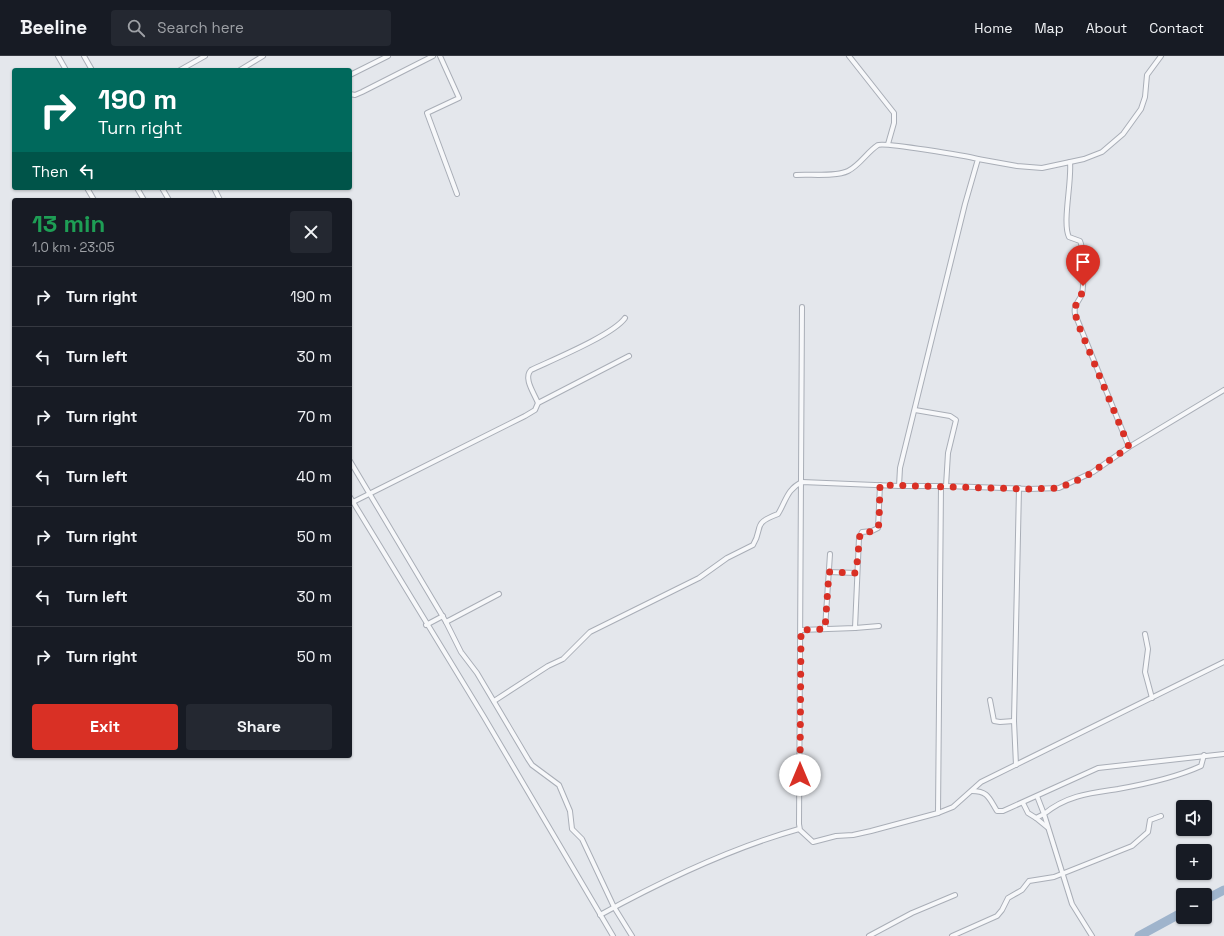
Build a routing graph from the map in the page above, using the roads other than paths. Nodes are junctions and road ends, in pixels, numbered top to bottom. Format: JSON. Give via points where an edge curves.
{"nodes":[{"id":1,"x":58,"y":56,"type":"edge"},
{"id":2,"x":84,"y":56,"type":"edge"},
{"id":3,"x":205,"y":56,"type":"edge"},
{"id":4,"x":263,"y":56,"type":"edge"},
{"id":5,"x":388,"y":56,"type":"edge"},
{"id":6,"x":433,"y":56,"type":"edge"},
{"id":7,"x":440,"y":56,"type":"edge"},
{"id":8,"x":849,"y":56,"type":"edge"},
{"id":9,"x":1161,"y":56,"type":"edge"},
{"id":10,"x":65,"y":68,"type":"edge"},
{"id":11,"x":91,"y":68,"type":"edge"},
{"id":12,"x":184,"y":68,"type":"edge"},
{"id":13,"x":243,"y":68,"type":"edge"},
{"id":14,"x":352,"y":74,"type":"edge"},
{"id":15,"x":352,"y":94,"type":"edge"},
{"id":16,"x":888,"y":144,"type":"junction"},
{"id":17,"x":978,"y":159,"type":"junction"},
{"id":18,"x":1070,"y":162,"type":"junction"},
{"id":19,"x":796,"y":175,"type":"dead end"},
{"id":20,"x":457,"y":194,"type":"dead end"},
{"id":21,"x":802,"y":307,"type":"dead end"},
{"id":22,"x":625,"y":318,"type":"dead end"},
{"id":23,"x":629,"y":356,"type":"dead end"},
{"id":24,"x":1224,"y":390,"type":"edge"},
{"id":25,"x":538,"y":403,"type":"junction"},
{"id":26,"x":915,"y":410,"type":"junction"},
{"id":27,"x":1129,"y":447,"type":"junction"},
{"id":28,"x":352,"y":464,"type":"edge"},
{"id":29,"x":802,"y":482,"type":"junction"},
{"id":30,"x":880,"y":485,"type":"junction"},
{"id":31,"x":899,"y":486,"type":"junction"},
{"id":32,"x":941,"y":486,"type":"junction"},
{"id":33,"x":946,"y":486,"type":"junction"},
{"id":34,"x":1019,"y":488,"type":"junction"},
{"id":35,"x":370,"y":494,"type":"junction"},
{"id":36,"x":353,"y":502,"type":"joint"},
{"id":37,"x":830,"y":554,"type":"dead end"},
{"id":38,"x":829,"y":572,"type":"junction"},
{"id":39,"x":856,"y":573,"type":"junction"},
{"id":40,"x":499,"y":594,"type":"dead end"},
{"id":41,"x":443,"y":616,"type":"junction"},
{"id":42,"x":446,"y":622,"type":"junction"},
{"id":43,"x":426,"y":625,"type":"junction"},
{"id":44,"x":879,"y":626,"type":"dead end"},
{"id":45,"x":855,"y":628,"type":"junction"},
{"id":46,"x":825,"y":629,"type":"junction"},
{"id":47,"x":801,"y":630,"type":"junction"},
{"id":48,"x":1145,"y":634,"type":"dead end"},
{"id":49,"x":1224,"y":662,"type":"edge"},
{"id":50,"x":1152,"y":698,"type":"junction"},
{"id":51,"x":990,"y":700,"type":"dead end"},
{"id":52,"x":494,"y":701,"type":"junction"},
{"id":53,"x":1014,"y":721,"type":"junction"},
{"id":54,"x":1224,"y":754,"type":"edge"},
{"id":55,"x":1204,"y":755,"type":"junction"},
{"id":56,"x":1016,"y":765,"type":"junction"},
{"id":57,"x":981,"y":782,"type":"junction"},
{"id":58,"x":972,"y":791,"type":"junction"},
{"id":59,"x":982,"y":791,"type":"junction"},
{"id":60,"x":1038,"y":796,"type":"junction"},
{"id":61,"x":1023,"y":803,"type":"junction"},
{"id":62,"x":938,"y":813,"type":"junction"},
{"id":63,"x":1044,"y":814,"type":"junction"},
{"id":64,"x":1161,"y":816,"type":"dead end"},
{"id":65,"x":1036,"y":818,"type":"junction"},
{"id":66,"x":1048,"y":828,"type":"junction"},
{"id":67,"x":799,"y":829,"type":"junction"},
{"id":68,"x":1062,"y":874,"type":"junction"},
{"id":69,"x":955,"y":895,"type":"dead end"},
{"id":70,"x":614,"y":907,"type":"junction"},
{"id":71,"x":600,"y":915,"type":"junction"},
{"id":72,"x":613,"y":936,"type":"edge"},
{"id":73,"x":632,"y":936,"type":"edge"},
{"id":74,"x":869,"y":936,"type":"edge"},
{"id":75,"x":952,"y":936,"type":"edge"},
{"id":76,"x":1092,"y":936,"type":"edge"}],
"edges":[{"from":1,"to":10,"type":"street"},
{"from":2,"to":11,"type":"street"},
{"from":3,"to":12,"type":"street"},
{"from":4,"to":13,"type":"street"},
{"from":5,"to":14,"type":"street"},
{"from":6,"to":15,"type":"street","via":[[362,92]]},
{"from":7,"to":20,"type":"street","via":[[459,98],[427,113]]},
{"from":8,"to":16,"type":"street","via":[[894,113]]},
{"from":9,"to":18,"type":"street","via":[[1147,75],[1141,109],[1123,134],[1102,152]]},
{"from":16,"to":17,"type":"street"},
{"from":16,"to":19,"type":"street","via":[[878,145],[846,172]]},
{"from":17,"to":18,"type":"street","via":[[1037,168]]},
{"from":17,"to":26,"type":"street"},
{"from":18,"to":27,"type":"street","via":[[1071,179],[1066,229],[1069,237],[1080,241],[1082,252],[1083,286],[1074,309],[1075,314]]},
{"from":21,"to":29,"type":"street"},
{"from":22,"to":25,"type":"street","via":[[606,333],[531,370],[528,378]]},
{"from":23,"to":25,"type":"street"},
{"from":24,"to":27,"type":"street"},
{"from":25,"to":35,"type":"street","via":[[535,410],[525,416]]},
{"from":26,"to":31,"type":"street","via":[[900,468]]},
{"from":26,"to":33,"type":"street","via":[[950,416],[956,420],[948,453]]},
{"from":27,"to":34,"type":"street","via":[[1074,482],[1053,489]]},
{"from":28,"to":35,"type":"street"},
{"from":29,"to":30,"type":"street"},
{"from":29,"to":47,"type":"street"},
{"from":29,"to":52,"type":"street","via":[[789,490],[778,514],[765,519],[757,531],[753,545],[727,558],[699,578],[590,632],[563,659]]},
{"from":30,"to":31,"type":"street"},
{"from":30,"to":39,"type":"street","via":[[879,524],[877,530],[860,534]]},
{"from":31,"to":32,"type":"street"},
{"from":32,"to":33,"type":"street"},
{"from":32,"to":62,"type":"street"},
{"from":33,"to":34,"type":"street"},
{"from":34,"to":53,"type":"street"},
{"from":35,"to":36,"type":"street"},
{"from":35,"to":41,"type":"street"},
{"from":36,"to":43,"type":"street"},
{"from":37,"to":38,"type":"street"},
{"from":38,"to":39,"type":"street"},
{"from":38,"to":46,"type":"street"},
{"from":39,"to":45,"type":"street"},
{"from":40,"to":42,"type":"street"},
{"from":41,"to":42,"type":"street"},
{"from":41,"to":43,"type":"street"},
{"from":42,"to":52,"type":"street","via":[[461,652]]},
{"from":43,"to":71,"type":"street","via":[[484,717]]},
{"from":44,"to":45,"type":"street"},
{"from":45,"to":46,"type":"street"},
{"from":46,"to":47,"type":"street"},
{"from":47,"to":67,"type":"street"},
{"from":48,"to":50,"type":"street","via":[[1148,649],[1146,672]]},
{"from":49,"to":50,"type":"street"},
{"from":50,"to":56,"type":"street"},
{"from":51,"to":53,"type":"street","via":[[994,721]]},
{"from":52,"to":70,"type":"street","via":[[532,764],[559,785],[570,811],[570,826],[582,839]]},
{"from":53,"to":56,"type":"street"},
{"from":54,"to":55,"type":"street"},
{"from":55,"to":60,"type":"street","via":[[1098,768]]},
{"from":55,"to":63,"type":"street","via":[[1201,766],[1181,774],[1148,783],[1096,791],[1060,803]]},
{"from":56,"to":57,"type":"street"},
{"from":57,"to":58,"type":"street"},
{"from":57,"to":59,"type":"street"},
{"from":58,"to":59,"type":"street"},
{"from":58,"to":62,"type":"street","via":[[959,803]]},
{"from":59,"to":61,"type":"street","via":[[998,811]]},
{"from":60,"to":61,"type":"street"},
{"from":60,"to":63,"type":"street"},
{"from":61,"to":65,"type":"street","via":[[1028,813]]},
{"from":62,"to":67,"type":"street","via":[[872,831],[836,836],[816,842],[810,841]]},
{"from":63,"to":65,"type":"street"},
{"from":63,"to":66,"type":"street"},
{"from":64,"to":68,"type":"street","via":[[1150,820],[1148,832],[1132,846]]},
{"from":65,"to":66,"type":"street"},
{"from":66,"to":68,"type":"street"},
{"from":67,"to":70,"type":"street","via":[[736,850]]},
{"from":68,"to":75,"type":"street","via":[[1029,881],[1022,890],[1008,898],[998,914]]},
{"from":68,"to":76,"type":"street","via":[[1072,904]]},
{"from":69,"to":74,"type":"street","via":[[912,913]]},
{"from":70,"to":71,"type":"street"},
{"from":70,"to":73,"type":"street"},
{"from":71,"to":72,"type":"street"}]}
